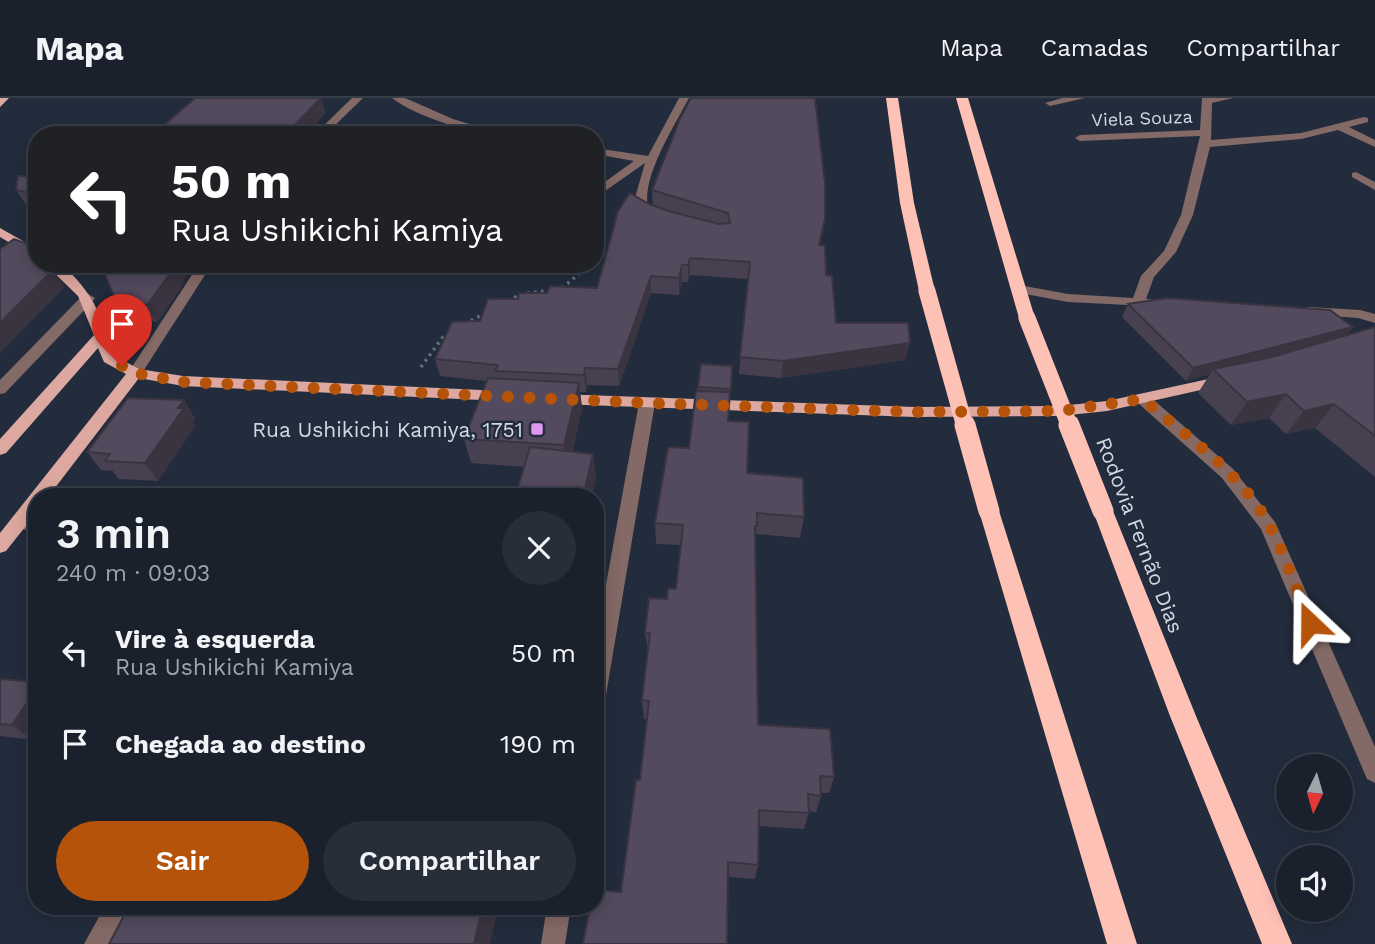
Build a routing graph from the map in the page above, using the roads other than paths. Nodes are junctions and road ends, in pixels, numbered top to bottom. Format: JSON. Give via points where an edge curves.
{"nodes":[{"id":1,"x":4,"y":98,"type":"edge"},
{"id":2,"x":358,"y":98,"type":"edge"},
{"id":3,"x":397,"y":98,"type":"edge"},
{"id":4,"x":684,"y":98,"type":"edge"},
{"id":5,"x":892,"y":98,"type":"edge"},
{"id":6,"x":962,"y":98,"type":"edge"},
{"id":7,"x":1080,"y":98,"type":"edge"},
{"id":8,"x":1228,"y":98,"type":"edge"},
{"id":9,"x":1207,"y":99,"type":"edge"},
{"id":10,"x":1050,"y":103,"type":"dead end"},
{"id":11,"x":0,"y":104,"type":"edge"},
{"id":12,"x":1364,"y":120,"type":"dead end"},
{"id":13,"x":328,"y":126,"type":"edge"},
{"id":14,"x":468,"y":126,"type":"edge"},
{"id":15,"x":1339,"y":126,"type":"junction"},
{"id":16,"x":1080,"y":138,"type":"dead end"},
{"id":17,"x":1205,"y":139,"type":"junction"},
{"id":18,"x":1375,"y":144,"type":"edge"},
{"id":19,"x":604,"y":152,"type":"edge"},
{"id":20,"x":648,"y":159,"type":"junction"},
{"id":21,"x":1356,"y":175,"type":"dead end"},
{"id":22,"x":1375,"y":187,"type":"edge"},
{"id":23,"x":604,"y":188,"type":"edge"},
{"id":24,"x":663,"y":218,"type":"edge"},
{"id":25,"x":0,"y":232,"type":"edge"},
{"id":26,"x":28,"y":249,"type":"edge"},
{"id":27,"x":63,"y":273,"type":"edge"},
{"id":28,"x":200,"y":273,"type":"edge"},
{"id":29,"x":1019,"y":289,"type":"junction"},
{"id":30,"x":88,"y":298,"type":"junction"},
{"id":31,"x":1138,"y":302,"type":"junction"},
{"id":32,"x":1179,"y":305,"type":"edge"},
{"id":33,"x":1290,"y":310,"type":"edge"},
{"id":34,"x":1375,"y":319,"type":"edge"},
{"id":35,"x":101,"y":335,"type":"junction"},
{"id":36,"x":135,"y":373,"type":"junction"},
{"id":37,"x":1238,"y":377,"type":"edge"},
{"id":38,"x":0,"y":388,"type":"edge"},
{"id":39,"x":522,"y":397,"type":"edge"},
{"id":40,"x":548,"y":398,"type":"edge"},
{"id":41,"x":1143,"y":399,"type":"junction"},
{"id":42,"x":647,"y":403,"type":"junction"},
{"id":43,"x":0,"y":449,"type":"edge"},
{"id":44,"x":46,"y":488,"type":"edge"},
{"id":45,"x":28,"y":524,"type":"edge"},
{"id":46,"x":0,"y":546,"type":"edge"},
{"id":47,"x":604,"y":649,"type":"edge"},
{"id":48,"x":1375,"y":772,"type":"edge"},
{"id":49,"x":114,"y":915,"type":"edge"},
{"id":50,"x":557,"y":915,"type":"edge"},
{"id":51,"x":96,"y":944,"type":"edge"},
{"id":52,"x":552,"y":944,"type":"edge"},
{"id":53,"x":1122,"y":944,"type":"edge"},
{"id":54,"x":1277,"y":944,"type":"edge"}],
"edges":[{"from":1,"to":11,"type":"main road"},
{"from":2,"to":13,"type":"street"},
{"from":3,"to":14,"type":"street"},
{"from":4,"to":20,"type":"street"},
{"from":5,"to":53,"type":"highway","bridge":true,"via":[[907,203],[927,292]]},
{"from":6,"to":29,"type":"highway","name":"Rodovia Fernão Dias"},
{"from":7,"to":10,"type":"street"},
{"from":8,"to":9,"type":"street"},
{"from":9,"to":17,"type":"street"},
{"from":12,"to":15,"type":"street","name":"Viela Souza"},
{"from":15,"to":17,"type":"street","name":"Viela Souza","via":[[1283,138]]},
{"from":15,"to":18,"type":"street"},
{"from":16,"to":17,"type":"street","name":"Viela Souza"},
{"from":17,"to":31,"type":"street","via":[[1178,238],[1148,276]]},
{"from":19,"to":20,"type":"street"},
{"from":20,"to":23,"type":"street"},
{"from":20,"to":24,"type":"street","via":[[639,206]]},
{"from":21,"to":22,"type":"street"},
{"from":25,"to":26,"type":"main road"},
{"from":27,"to":30,"type":"main road"},
{"from":28,"to":36,"type":"street"},
{"from":29,"to":31,"type":"street","via":[[1068,298]]},
{"from":29,"to":54,"type":"highway","name":"Rodovia Fernão Dias","bridge":true,"via":[[1188,728]]},
{"from":30,"to":35,"type":"main road"},
{"from":30,"to":38,"type":"street"},
{"from":31,"to":32,"type":"street"},
{"from":33,"to":34,"type":"street"},
{"from":35,"to":36,"type":"main road","via":[[109,359]]},
{"from":35,"to":43,"type":"main road"},
{"from":36,"to":39,"type":"main road","via":[[183,382]]},
{"from":36,"to":44,"type":"main road"},
{"from":37,"to":41,"type":"main road"},
{"from":40,"to":42,"type":"main road"},
{"from":41,"to":42,"type":"main road","via":[[1047,412]]},
{"from":41,"to":48,"type":"street","via":[[1251,497],[1269,527]]},
{"from":42,"to":47,"type":"street"},
{"from":45,"to":46,"type":"main road"},
{"from":49,"to":51,"type":"street"},
{"from":50,"to":52,"type":"street"}]}
